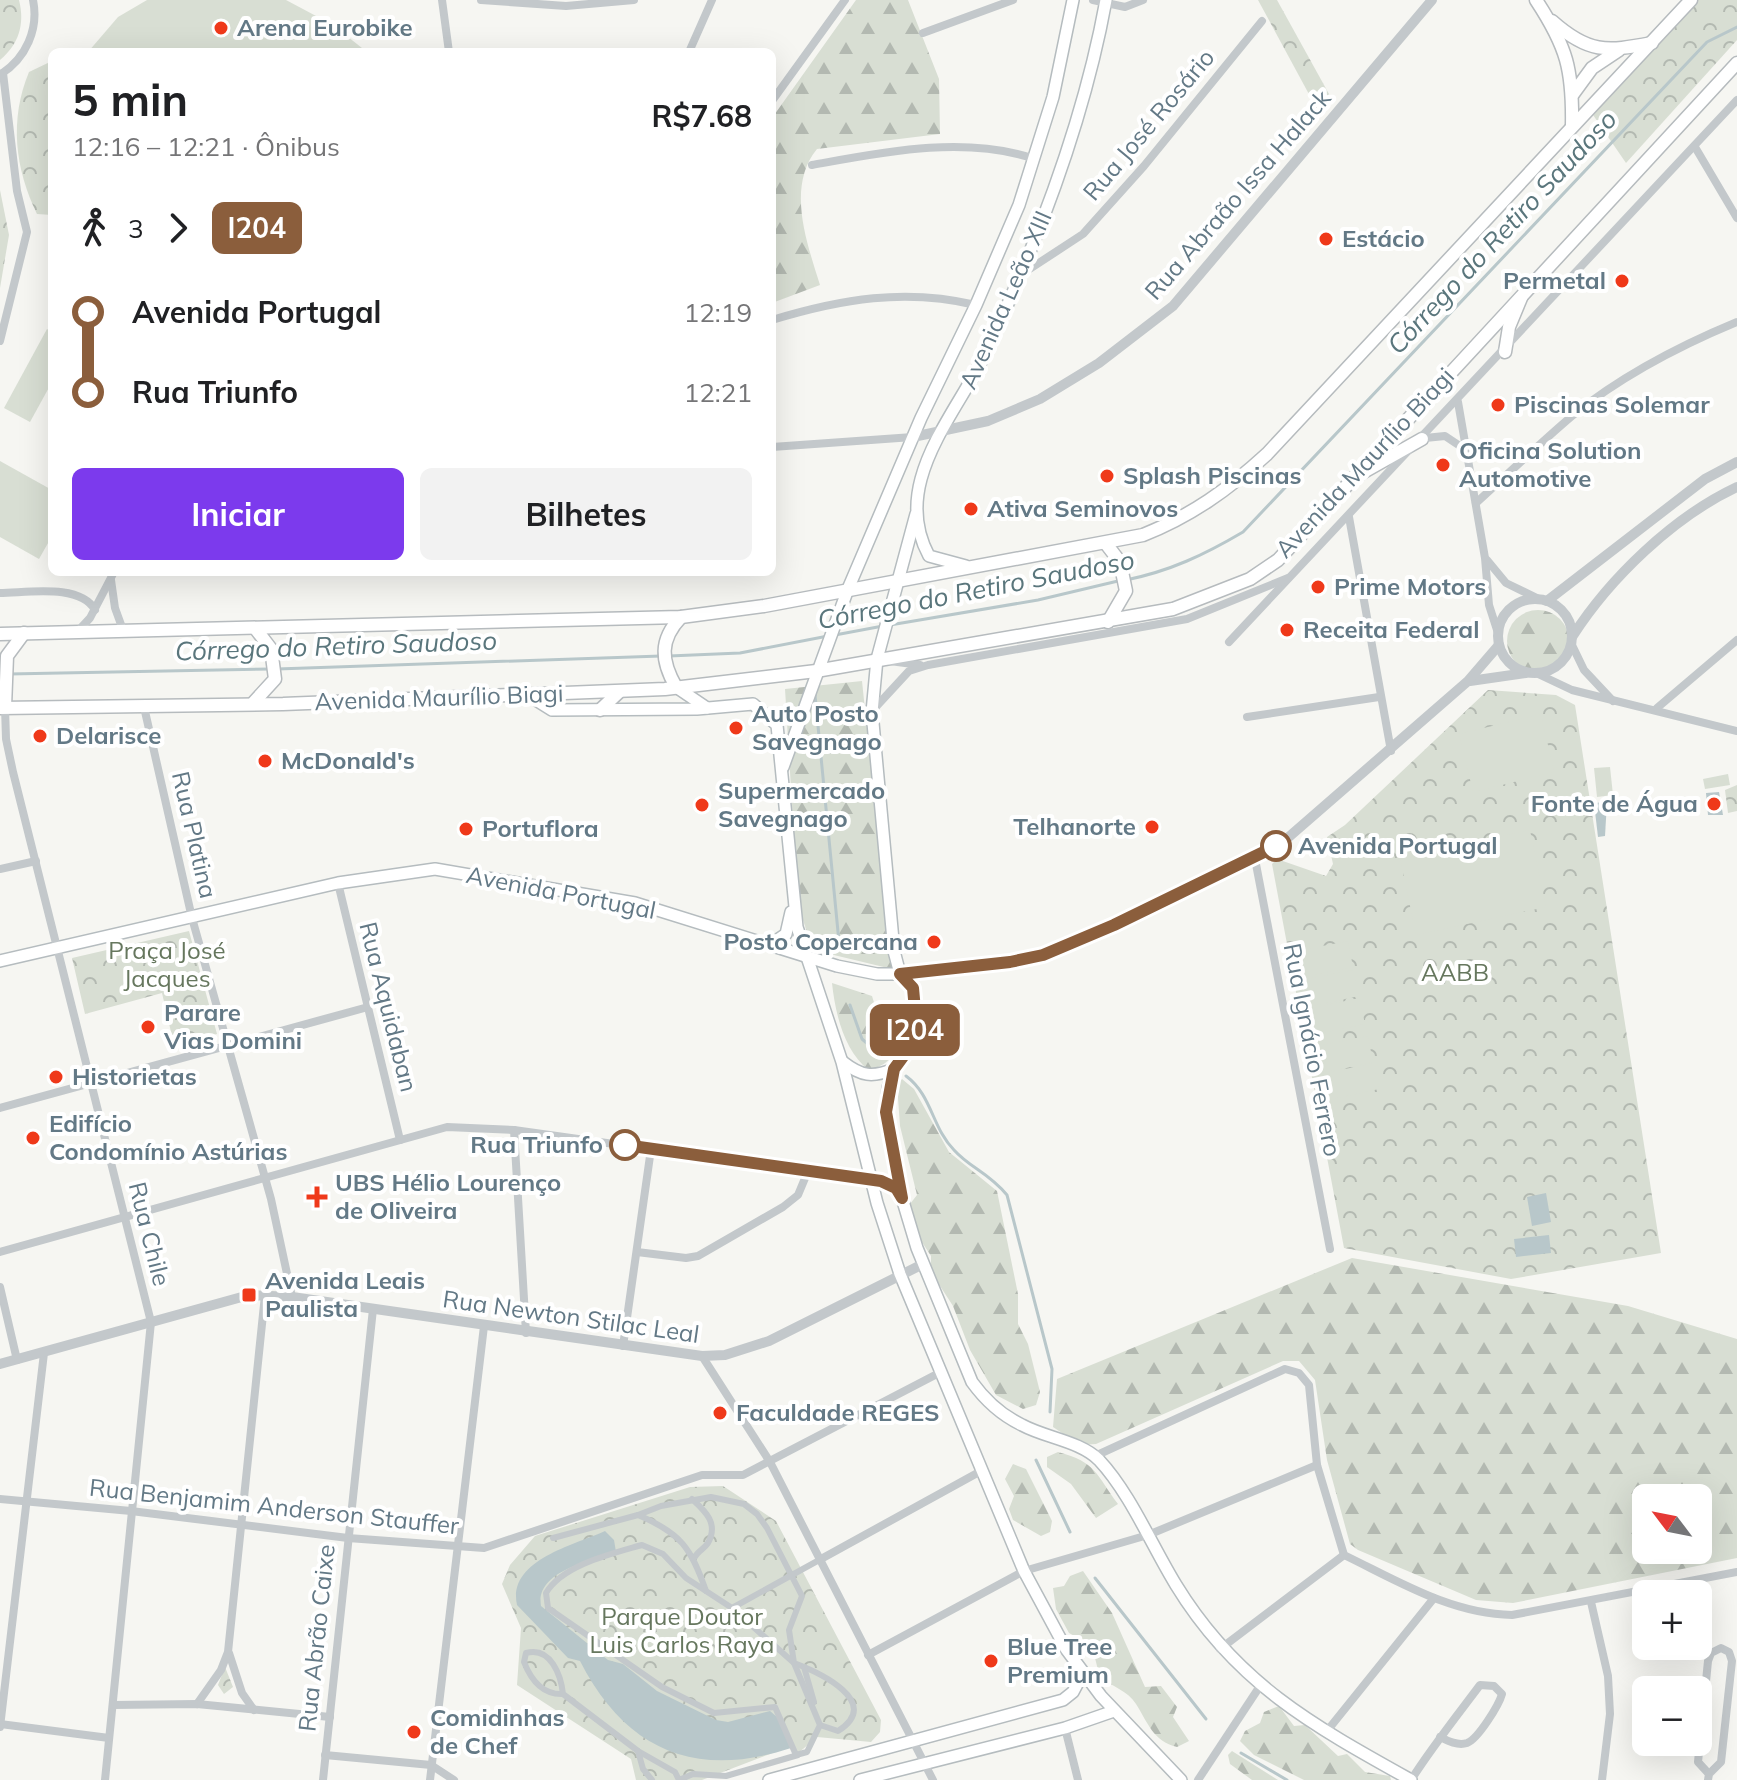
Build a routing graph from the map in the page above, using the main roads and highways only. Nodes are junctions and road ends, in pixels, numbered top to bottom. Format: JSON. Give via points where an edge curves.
{"nodes":[{"id":1,"x":1073,"y":0,"type":"edge"},
{"id":2,"x":1536,"y":0,"type":"edge"},
{"id":3,"x":1691,"y":0,"type":"edge"},
{"id":4,"x":1101,"y":1,"type":"edge"},
{"id":5,"x":1546,"y":15,"type":"junction"},
{"id":6,"x":1652,"y":43,"type":"junction"},
{"id":7,"x":1619,"y":50,"type":"junction"},
{"id":8,"x":1737,"y":63,"type":"edge"},
{"id":9,"x":1573,"y":94,"type":"junction"},
{"id":10,"x":1572,"y":126,"type":"junction"},
{"id":11,"x":1525,"y":289,"type":"junction"},
{"id":12,"x":1505,"y":352,"type":"road end"},
{"id":13,"x":1422,"y":439,"type":"road end"},
{"id":14,"x":1350,"y":480,"type":"junction"},
{"id":15,"x":916,"y":514,"type":"junction"},
{"id":16,"x":1107,"y":545,"type":"junction"},
{"id":17,"x":967,"y":566,"type":"junction"},
{"id":18,"x":901,"y":578,"type":"junction"},
{"id":19,"x":848,"y":589,"type":"junction"},
{"id":20,"x":681,"y":617,"type":"junction"},
{"id":21,"x":1108,"y":622,"type":"junction"},
{"id":22,"x":255,"y":628,"type":"junction"},
{"id":23,"x":24,"y":633,"type":"junction"},
{"id":24,"x":0,"y":634,"type":"edge"},
{"id":25,"x":1007,"y":639,"type":"junction"},
{"id":26,"x":987,"y":654,"type":"road end"},
{"id":27,"x":877,"y":659,"type":"junction"},
{"id":28,"x":816,"y":671,"type":"junction"},
{"id":29,"x":6,"y":680,"type":"junction"},
{"id":30,"x":676,"y":687,"type":"junction"},
{"id":31,"x":618,"y":693,"type":"junction"},
{"id":32,"x":528,"y":695,"type":"junction"},
{"id":33,"x":254,"y":702,"type":"junction"},
{"id":34,"x":2,"y":708,"type":"edge"},
{"id":35,"x":28,"y":708,"type":"junction"},
{"id":36,"x":707,"y":708,"type":"junction"},
{"id":37,"x":600,"y":710,"type":"junction"},
{"id":38,"x":782,"y":771,"type":"junction"},
{"id":39,"x":792,"y":899,"type":"junction"},
{"id":40,"x":770,"y":945,"type":"junction"},
{"id":41,"x":809,"y":957,"type":"junction"},
{"id":42,"x":0,"y":961,"type":"edge"},
{"id":43,"x":900,"y":974,"type":"junction"},
{"id":44,"x":842,"y":1062,"type":"junction"},
{"id":45,"x":894,"y":1069,"type":"junction"},
{"id":46,"x":871,"y":1180,"type":"junction"},
{"id":47,"x":902,"y":1198,"type":"junction"},
{"id":48,"x":1083,"y":1673,"type":"junction"},
{"id":49,"x":1114,"y":1711,"type":"junction"},
{"id":50,"x":769,"y":1780,"type":"edge"},
{"id":51,"x":860,"y":1780,"type":"edge"},
{"id":52,"x":1181,"y":1780,"type":"edge"},
{"id":53,"x":1411,"y":1780,"type":"edge"}],
"edges":[{"from":1,"to":19,"type":"main road","name":"Avenida Leão XIII","via":[[1035,159],[976,305]]},
{"from":2,"to":5,"type":"main road"},
{"from":3,"to":6,"type":"main road"},
{"from":4,"to":15,"type":"main road","name":"Avenida Leão XIII","via":[[1067,151],[1021,275],[921,480]]},
{"from":5,"to":7,"type":"main road","via":[[1580,44]]},
{"from":5,"to":9,"type":"main road","via":[[1567,57]]},
{"from":6,"to":7,"type":"main road"},
{"from":6,"to":10,"type":"main road"},
{"from":7,"to":9,"type":"main road","via":[[1592,68]]},
{"from":8,"to":11,"type":"main road","name":"Avenida Maurílio Biagi"},
{"from":9,"to":10,"type":"main road"},
{"from":10,"to":16,"type":"main road","via":[[1234,485],[1170,524]]},
{"from":11,"to":12,"type":"main road"},
{"from":11,"to":14,"type":"main road","name":"Avenida Maurílio Biagi"},
{"from":13,"to":14,"type":"main road"},
{"from":14,"to":21,"type":"main road","name":"Avenida Maurílio Biagi","via":[[1278,560],[1250,579],[1173,609]]},
{"from":15,"to":17,"type":"main road","name":"Avenida Leão XIII","via":[[929,556]]},
{"from":15,"to":18,"type":"main road"},
{"from":16,"to":17,"type":"main road"},
{"from":16,"to":21,"type":"main road","via":[[1120,562],[1126,591]]},
{"from":17,"to":18,"type":"main road"},
{"from":18,"to":19,"type":"main road"},
{"from":18,"to":27,"type":"main road"},
{"from":19,"to":20,"type":"main road"},
{"from":19,"to":28,"type":"main road","name":"Avenida Leão XIII"},
{"from":20,"to":22,"type":"main road"},
{"from":20,"to":30,"type":"main road","via":[[665,638],[665,665]]},
{"from":21,"to":25,"type":"main road","name":"Avenida Maurílio Biagi"},
{"from":22,"to":23,"type":"main road"},
{"from":22,"to":33,"type":"main road","via":[[271,649],[275,679]]},
{"from":23,"to":24,"type":"main road"},
{"from":23,"to":29,"type":"main road","via":[[7,656]]},
{"from":25,"to":26,"type":"main road"},
{"from":25,"to":27,"type":"main road","name":"Avenida Maurílio Biagi"},
{"from":27,"to":28,"type":"main road","name":"Avenida Maurílio Biagi"},
{"from":27,"to":43,"type":"main road","via":[[872,712]]},
{"from":28,"to":30,"type":"main road","name":"Avenida Maurílio Biagi"},
{"from":28,"to":38,"type":"main road","name":"Avenida Leão XIII"},
{"from":29,"to":34,"type":"main road"},
{"from":29,"to":35,"type":"main road"},
{"from":30,"to":31,"type":"main road","name":"Avenida Maurílio Biagi"},
{"from":30,"to":36,"type":"main road"},
{"from":31,"to":32,"type":"main road","name":"Avenida Maurílio Biagi"},
{"from":31,"to":37,"type":"main road"},
{"from":32,"to":33,"type":"main road","name":"Avenida Maurílio Biagi"},
{"from":32,"to":37,"type":"main road","via":[[552,710]]},
{"from":33,"to":35,"type":"main road","name":"Avenida Maurílio Biagi"},
{"from":34,"to":35,"type":"main road","name":"Avenida Maurílio Biagi"},
{"from":36,"to":37,"type":"main road"},
{"from":36,"to":38,"type":"main road","via":[[761,707],[777,725]]},
{"from":38,"to":39,"type":"main road"},
{"from":39,"to":40,"type":"main road","via":[[786,934]]},
{"from":39,"to":41,"type":"main road"},
{"from":40,"to":41,"type":"main road","name":"Avenida Portugal"},
{"from":40,"to":42,"type":"main road","name":"Avenida Portugal","via":[[635,903],[435,869],[338,883]]},
{"from":41,"to":43,"type":"main road","name":"Avenida Portugal","via":[[877,974]]},
{"from":41,"to":44,"type":"main road"},
{"from":43,"to":45,"type":"main road","via":[[913,988],[916,1021],[913,1043]]},
{"from":44,"to":45,"type":"main road","via":[[865,1075]]},
{"from":44,"to":46,"type":"main road"},
{"from":45,"to":47,"type":"main road","via":[[886,1112]]},
{"from":46,"to":47,"type":"main road","via":[[888,1182]]},
{"from":46,"to":48,"type":"main road","via":[[900,1274],[1024,1571]]},
{"from":47,"to":53,"type":"main road","via":[[923,1264],[972,1382],[983,1396],[1022,1425],[1095,1456],[1220,1649],[1260,1686]]},
{"from":48,"to":49,"type":"main road"},
{"from":48,"to":50,"type":"main road","via":[[1063,1700]]},
{"from":49,"to":51,"type":"main road"},
{"from":49,"to":52,"type":"main road"}]}
